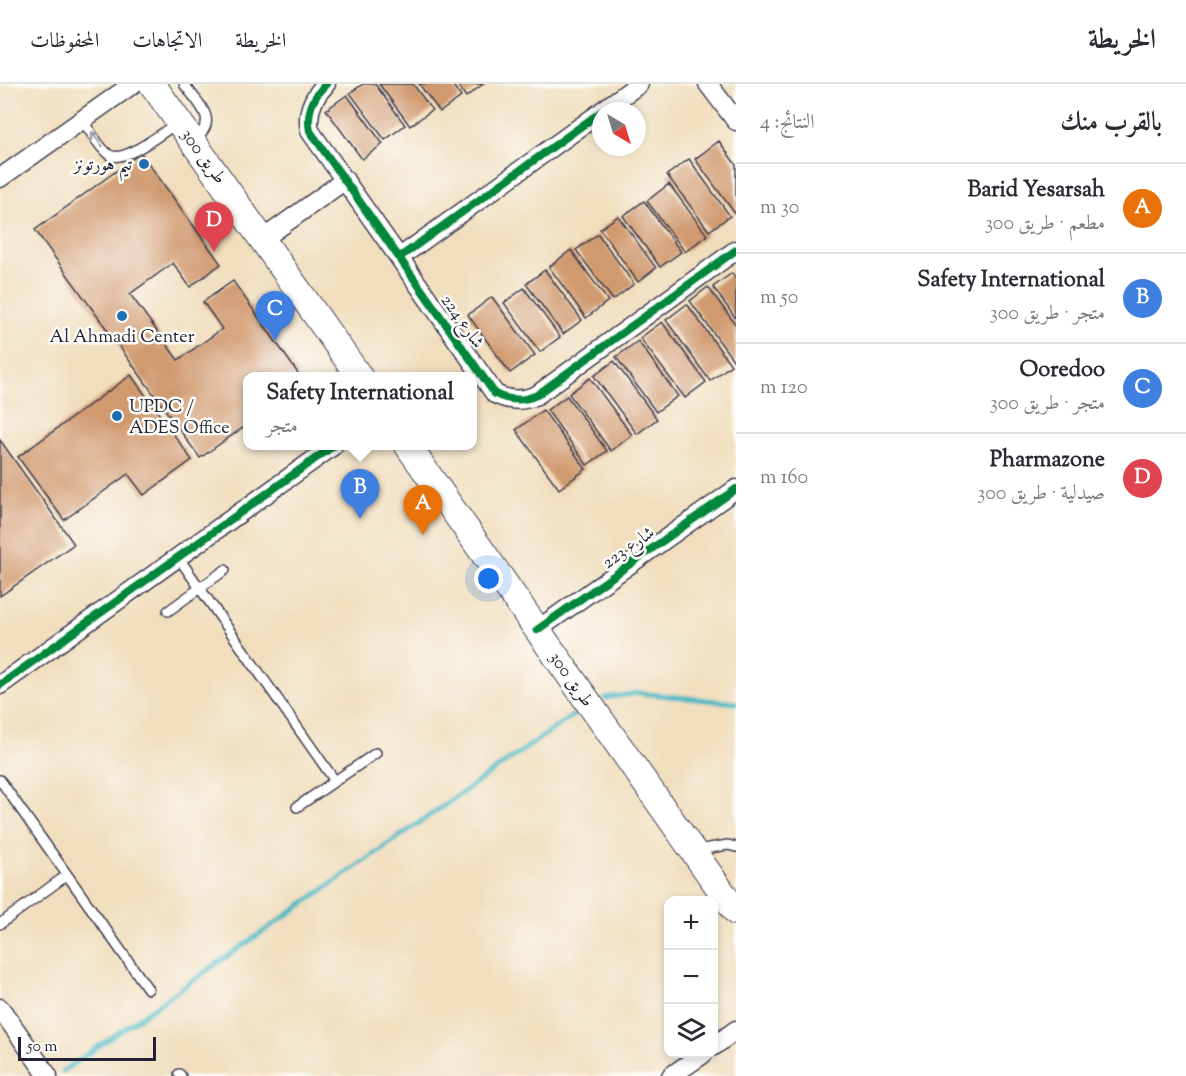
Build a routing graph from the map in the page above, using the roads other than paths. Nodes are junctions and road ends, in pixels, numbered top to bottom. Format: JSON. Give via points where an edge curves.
{"nodes":[{"id":1,"x":133,"y":84,"type":"edge"},
{"id":2,"x":152,"y":84,"type":"edge"},
{"id":3,"x":184,"y":84,"type":"edge"},
{"id":4,"x":326,"y":84,"type":"edge"},
{"id":5,"x":639,"y":84,"type":"edge"},
{"id":6,"x":708,"y":84,"type":"edge"},
{"id":7,"x":614,"y":102,"type":"edge"},
{"id":8,"x":592,"y":118,"type":"edge"},
{"id":9,"x":82,"y":120,"type":"junction"},
{"id":10,"x":736,"y":122,"type":"edge"},
{"id":11,"x":186,"y":130,"type":"junction"},
{"id":12,"x":0,"y":178,"type":"edge"},
{"id":13,"x":345,"y":180,"type":"junction"},
{"id":14,"x":263,"y":239,"type":"junction"},
{"id":15,"x":736,"y":250,"type":"edge"},
{"id":16,"x":400,"y":257,"type":"junction"},
{"id":17,"x":352,"y":371,"type":"edge"},
{"id":18,"x":325,"y":450,"type":"edge"},
{"id":19,"x":411,"y":450,"type":"edge"},
{"id":20,"x":736,"y":489,"type":"edge"},
{"id":21,"x":178,"y":557,"type":"junction"},
{"id":22,"x":225,"y":570,"type":"dead end"},
{"id":23,"x":200,"y":588,"type":"junction"},
{"id":24,"x":168,"y":611,"type":"dead end"},
{"id":25,"x":537,"y":630,"type":"junction"},
{"id":26,"x":0,"y":685,"type":"edge"},
{"id":27,"x":376,"y":753,"type":"dead end"},
{"id":28,"x":0,"y":780,"type":"edge"},
{"id":29,"x":334,"y":781,"type":"junction"},
{"id":30,"x":297,"y":807,"type":"dead end"},
{"id":31,"x":736,"y":847,"type":"edge"},
{"id":32,"x":693,"y":850,"type":"junction"},
{"id":33,"x":68,"y":875,"type":"junction"},
{"id":34,"x":736,"y":912,"type":"edge"},
{"id":35,"x":0,"y":924,"type":"edge"},
{"id":36,"x":148,"y":989,"type":"dead end"},
{"id":37,"x":0,"y":1008,"type":"edge"},
{"id":38,"x":736,"y":1030,"type":"edge"},
{"id":39,"x":718,"y":1043,"type":"edge"},
{"id":40,"x":696,"y":1058,"type":"edge"},
{"id":41,"x":48,"y":1076,"type":"edge"},
{"id":42,"x":671,"y":1076,"type":"edge"}],
"edges":[{"from":1,"to":9,"type":"street"},
{"from":2,"to":11,"type":"main road","name":"طريق 300"},
{"from":3,"to":11,"type":"lane","via":[[207,116],[208,124],[203,133]]},
{"from":4,"to":13,"type":"street","name":"شارع 224","via":[[310,107],[308,123]]},
{"from":5,"to":7,"type":"street"},
{"from":6,"to":10,"type":"street"},
{"from":8,"to":16,"type":"street"},
{"from":11,"to":9,"type":"lane","one_way":true,"via":[[116,157],[108,155]]},
{"from":9,"to":12,"type":"street"},
{"from":11,"to":14,"type":"main road","name":"طريق 300"},
{"from":13,"to":14,"type":"street"},
{"from":13,"to":16,"type":"street","name":"شارع 224"},
{"from":14,"to":17,"type":"main road","name":"طريق 300"},
{"from":15,"to":16,"type":"street","name":"شارع 224","via":[[544,390],[518,400],[495,394]]},
{"from":18,"to":21,"type":"street"},
{"from":19,"to":25,"type":"main road","name":"طريق 300"},
{"from":20,"to":25,"type":"street","name":"شارع 223"},
{"from":21,"to":23,"type":"lane"},
{"from":21,"to":26,"type":"street"},
{"from":22,"to":23,"type":"lane"},
{"from":23,"to":24,"type":"lane"},
{"from":23,"to":29,"type":"lane"},
{"from":25,"to":32,"type":"main road","name":"طريق 300"},
{"from":27,"to":29,"type":"lane"},
{"from":28,"to":33,"type":"lane"},
{"from":29,"to":30,"type":"lane"},
{"from":31,"to":32,"type":"lane"},
{"from":32,"to":34,"type":"main road","name":"طريق 300"},
{"from":33,"to":35,"type":"lane"},
{"from":33,"to":36,"type":"lane"},
{"from":37,"to":41,"type":"street"},
{"from":38,"to":39,"type":"street"},
{"from":40,"to":42,"type":"street"}]}
